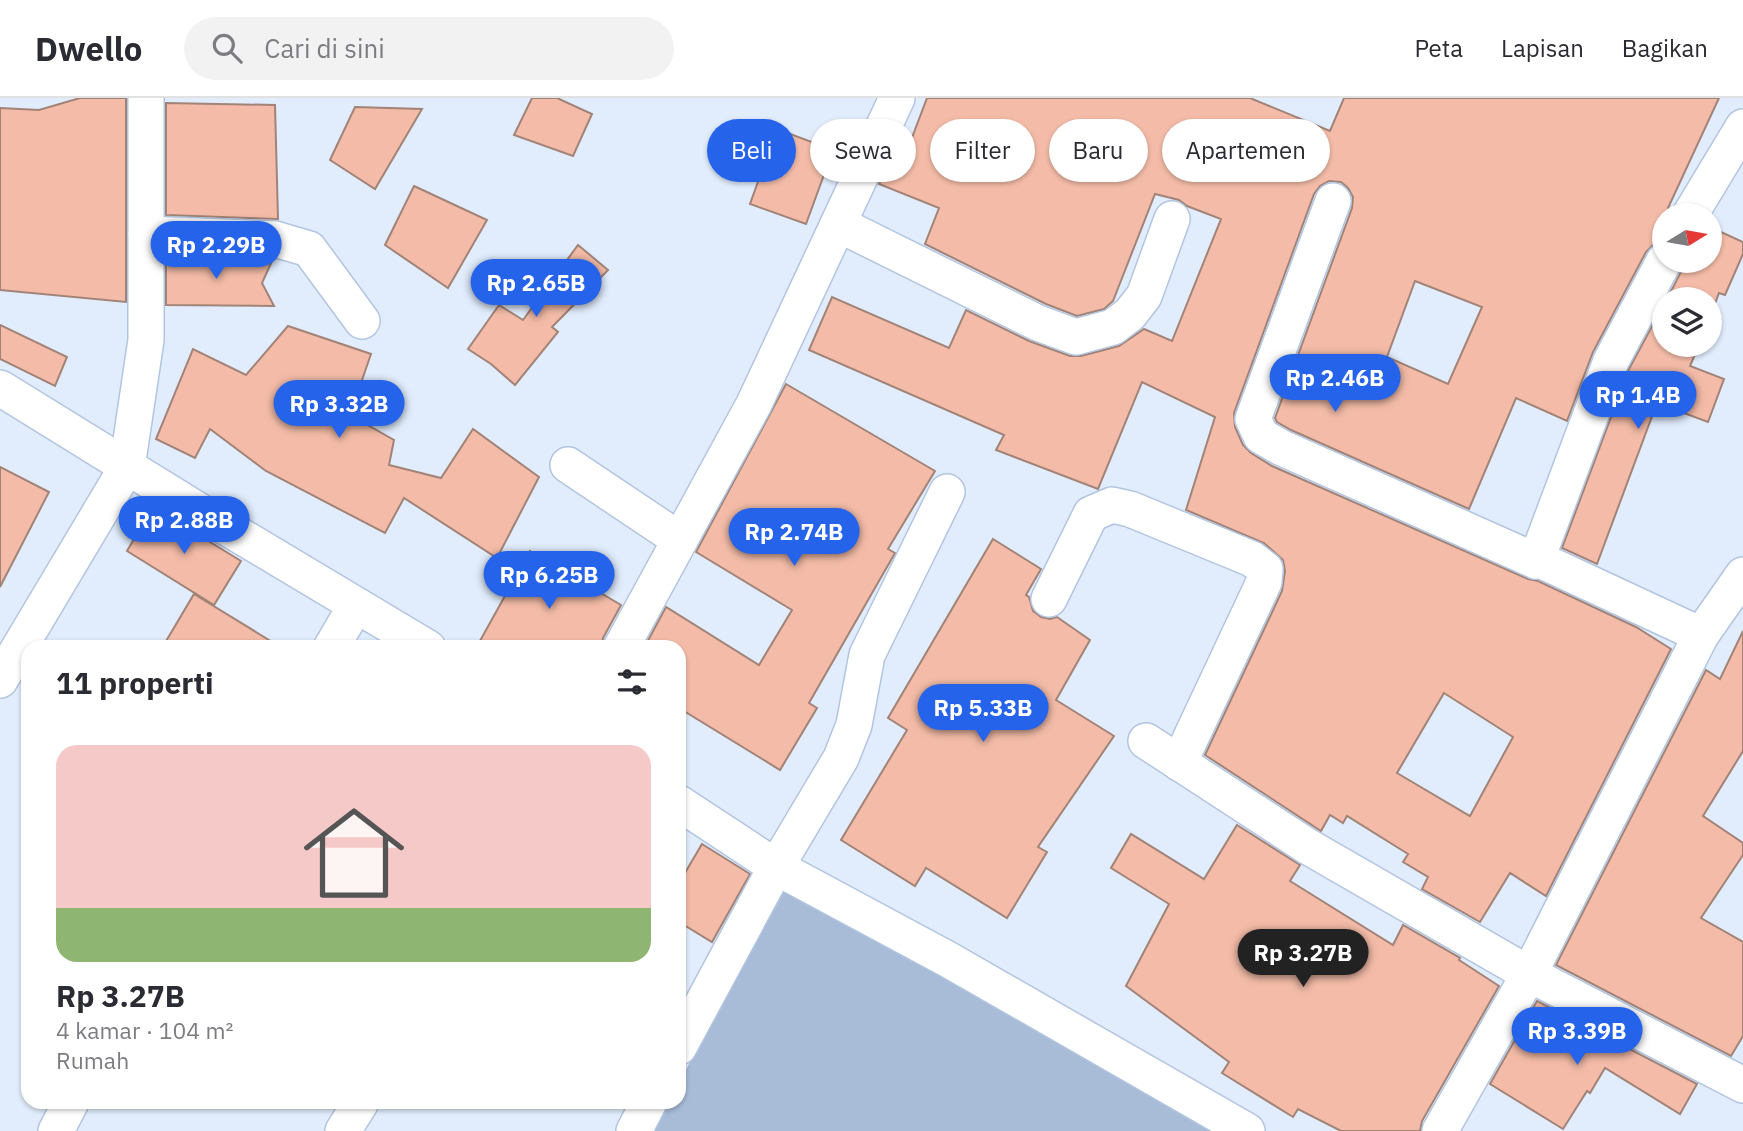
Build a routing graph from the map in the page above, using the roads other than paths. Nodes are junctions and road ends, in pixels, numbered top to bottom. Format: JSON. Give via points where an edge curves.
{"nodes":[{"id":1,"x":146,"y":98,"type":"edge"},
{"id":2,"x":897,"y":98,"type":"edge"},
{"id":3,"x":1743,"y":127,"type":"edge"},
{"id":4,"x":1333,"y":201,"type":"dead end"},
{"id":5,"x":1697,"y":203,"type":"edge"},
{"id":6,"x":1172,"y":219,"type":"dead end"},
{"id":7,"x":838,"y":224,"type":"junction"},
{"id":8,"x":146,"y":234,"type":"junction"},
{"id":9,"x":1658,"y":273,"type":"edge"},
{"id":10,"x":362,"y":321,"type":"dead end"},
{"id":11,"x":0,"y":388,"type":"edge"},
{"id":12,"x":568,"y":465,"type":"dead end"},
{"id":13,"x":127,"y":467,"type":"junction"},
{"id":14,"x":947,"y":492,"type":"dead end"},
{"id":15,"x":680,"y":540,"type":"junction"},
{"id":16,"x":1536,"y":561,"type":"junction"},
{"id":17,"x":1743,"y":575,"type":"edge"},
{"id":18,"x":1049,"y":599,"type":"dead end"},
{"id":19,"x":356,"y":605,"type":"junction"},
{"id":20,"x":1701,"y":635,"type":"junction"},
{"id":21,"x":24,"y":640,"type":"edge"},
{"id":22,"x":336,"y":640,"type":"edge"},
{"id":23,"x":415,"y":640,"type":"edge"},
{"id":24,"x":625,"y":640,"type":"edge"},
{"id":25,"x":21,"y":645,"type":"edge"},
{"id":26,"x":0,"y":680,"type":"edge"},
{"id":27,"x":1146,"y":741,"type":"dead end"},
{"id":28,"x":1179,"y":763,"type":"junction"},
{"id":29,"x":686,"y":808,"type":"edge"},
{"id":30,"x":776,"y":867,"type":"junction"},
{"id":31,"x":1529,"y":974,"type":"junction"},
{"id":32,"x":686,"y":1034,"type":"edge"},
{"id":33,"x":1743,"y":1085,"type":"edge"},
{"id":34,"x":67,"y":1109,"type":"edge"},
{"id":35,"x":357,"y":1109,"type":"edge"},
{"id":36,"x":645,"y":1109,"type":"edge"},
{"id":37,"x":55,"y":1131,"type":"edge"},
{"id":38,"x":343,"y":1131,"type":"edge"},
{"id":39,"x":634,"y":1131,"type":"edge"},
{"id":40,"x":1247,"y":1131,"type":"edge"},
{"id":41,"x":1440,"y":1131,"type":"edge"}],
"edges":[{"from":1,"to":8,"type":"street"},
{"from":2,"to":7,"type":"street"},
{"from":3,"to":5,"type":"street"},
{"from":4,"to":16,"type":"street","via":[[1253,419],[1261,436]]},
{"from":6,"to":7,"type":"street","via":[[1144,296],[1130,314],[1113,327],[1076,337],[1038,323]]},
{"from":7,"to":15,"type":"street","via":[[754,404]]},
{"from":8,"to":10,"type":"street","via":[[275,239],[309,249]]},
{"from":8,"to":13,"type":"street","via":[[146,340]]},
{"from":9,"to":16,"type":"street","via":[[1611,361]]},
{"from":11,"to":13,"type":"street"},
{"from":12,"to":15,"type":"street"},
{"from":13,"to":19,"type":"street"},
{"from":13,"to":21,"type":"street"},
{"from":14,"to":30,"type":"street","via":[[867,655],[854,724],[841,758]]},
{"from":15,"to":24,"type":"street"},
{"from":16,"to":20,"type":"street"},
{"from":17,"to":20,"type":"street"},
{"from":18,"to":28,"type":"street","via":[[1091,514],[1112,505],[1252,559],[1265,569],[1265,582]]},
{"from":19,"to":22,"type":"street"},
{"from":19,"to":23,"type":"street"},
{"from":20,"to":31,"type":"street"},
{"from":25,"to":26,"type":"street"},
{"from":27,"to":28,"type":"street"},
{"from":28,"to":31,"type":"street","via":[[1307,846]]},
{"from":29,"to":30,"type":"street"},
{"from":30,"to":32,"type":"street"},
{"from":30,"to":40,"type":"street"},
{"from":31,"to":33,"type":"street"},
{"from":31,"to":41,"type":"street"},
{"from":34,"to":37,"type":"street"},
{"from":35,"to":38,"type":"street"},
{"from":36,"to":39,"type":"street"}]}
